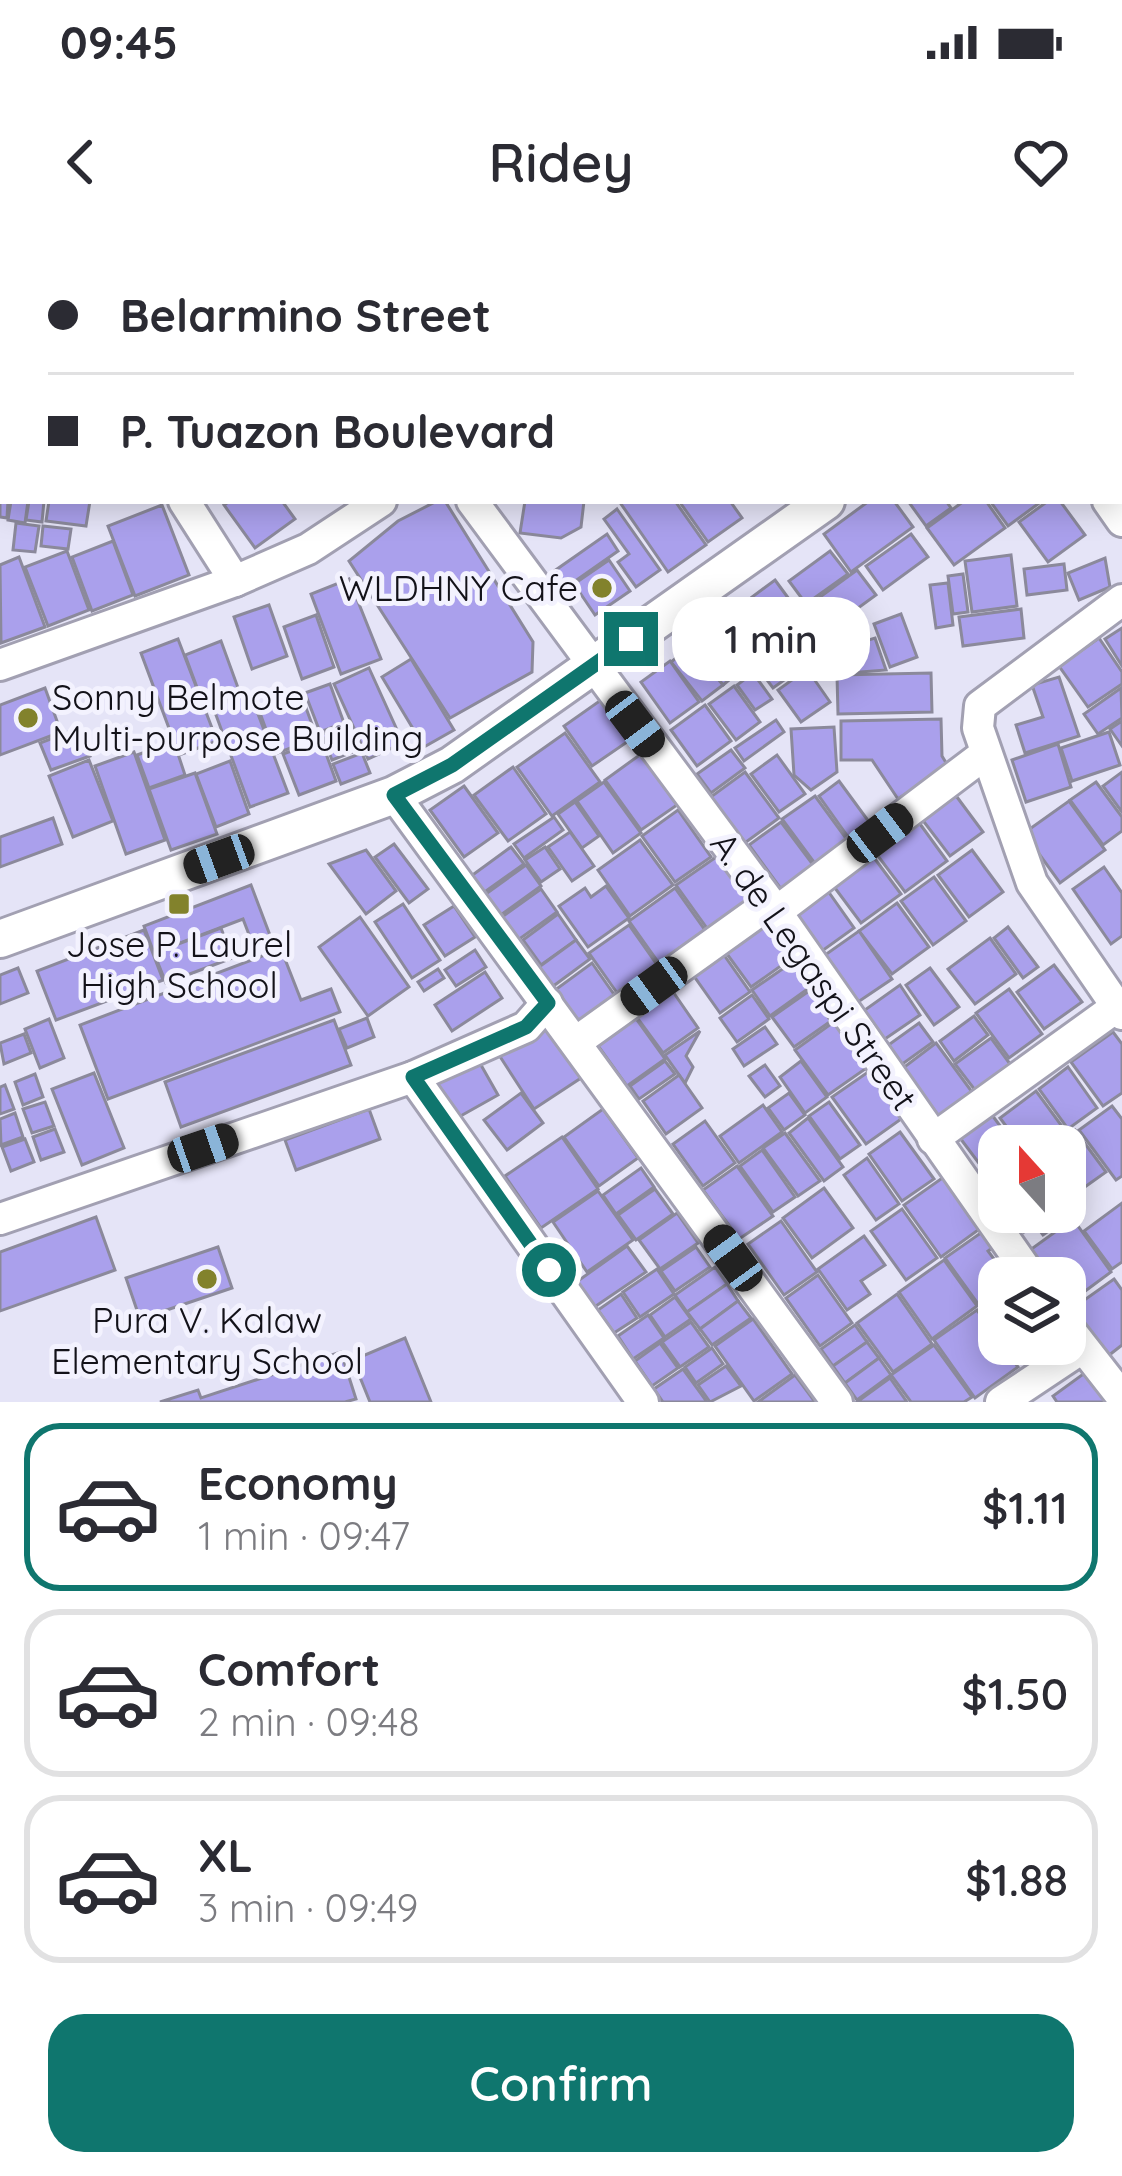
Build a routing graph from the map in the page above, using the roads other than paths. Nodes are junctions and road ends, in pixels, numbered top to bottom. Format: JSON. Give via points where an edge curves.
{"nodes":[{"id":1,"x":186,"y":504,"type":"edge"},
{"id":2,"x":376,"y":504,"type":"edge"},
{"id":3,"x":474,"y":504,"type":"edge"},
{"id":4,"x":822,"y":504,"type":"edge"},
{"id":5,"x":235,"y":580,"type":"junction"},
{"id":6,"x":1122,"y":600,"type":"edge"},
{"id":7,"x":0,"y":665,"type":"edge"},
{"id":8,"x":592,"y":667,"type":"junction"},
{"id":9,"x":985,"y":754,"type":"junction"},
{"id":10,"x":394,"y":795,"type":"junction"},
{"id":11,"x":773,"y":908,"type":"junction"},
{"id":12,"x":0,"y":939,"type":"edge"},
{"id":13,"x":548,"y":1003,"type":"junction"},
{"id":14,"x":1119,"y":1011,"type":"edge"},
{"id":15,"x":576,"y":1042,"type":"junction"},
{"id":16,"x":413,"y":1077,"type":"junction"},
{"id":17,"x":933,"y":1139,"type":"junction"},
{"id":18,"x":0,"y":1219,"type":"edge"},
{"id":19,"x":1017,"y":1257,"type":"edge"},
{"id":20,"x":1086,"y":1351,"type":"edge"},
{"id":21,"x":1042,"y":1365,"type":"edge"},
{"id":22,"x":1122,"y":1397,"type":"edge"},
{"id":23,"x":644,"y":1402,"type":"edge"},
{"id":24,"x":837,"y":1402,"type":"edge"},
{"id":25,"x":1001,"y":1402,"type":"edge"}],
"edges":[{"from":1,"to":5,"type":"street"},
{"from":2,"to":5,"type":"street","via":[[308,549]]},
{"from":3,"to":8,"type":"street","name":"A. de Legaspi Street"},
{"from":4,"to":8,"type":"main road"},
{"from":5,"to":7,"type":"street"},
{"from":6,"to":9,"type":"street","via":[[980,706]]},
{"from":8,"to":10,"type":"main road","via":[[452,765]]},
{"from":8,"to":11,"type":"street","name":"A. de Legaspi Street"},
{"from":9,"to":11,"type":"street"},
{"from":9,"to":14,"type":"street","via":[[1032,883]]},
{"from":10,"to":12,"type":"main road"},
{"from":10,"to":13,"type":"street"},
{"from":11,"to":15,"type":"street"},
{"from":11,"to":17,"type":"street","name":"A. de Legaspi Street"},
{"from":13,"to":15,"type":"street"},
{"from":13,"to":16,"type":"street","via":[[526,1027]]},
{"from":14,"to":17,"type":"street"},
{"from":15,"to":24,"type":"street"},
{"from":16,"to":18,"type":"street"},
{"from":16,"to":23,"type":"street"},
{"from":17,"to":19,"type":"street","name":"A. de Legaspi Street"},
{"from":20,"to":22,"type":"street"},
{"from":21,"to":25,"type":"street"}]}
